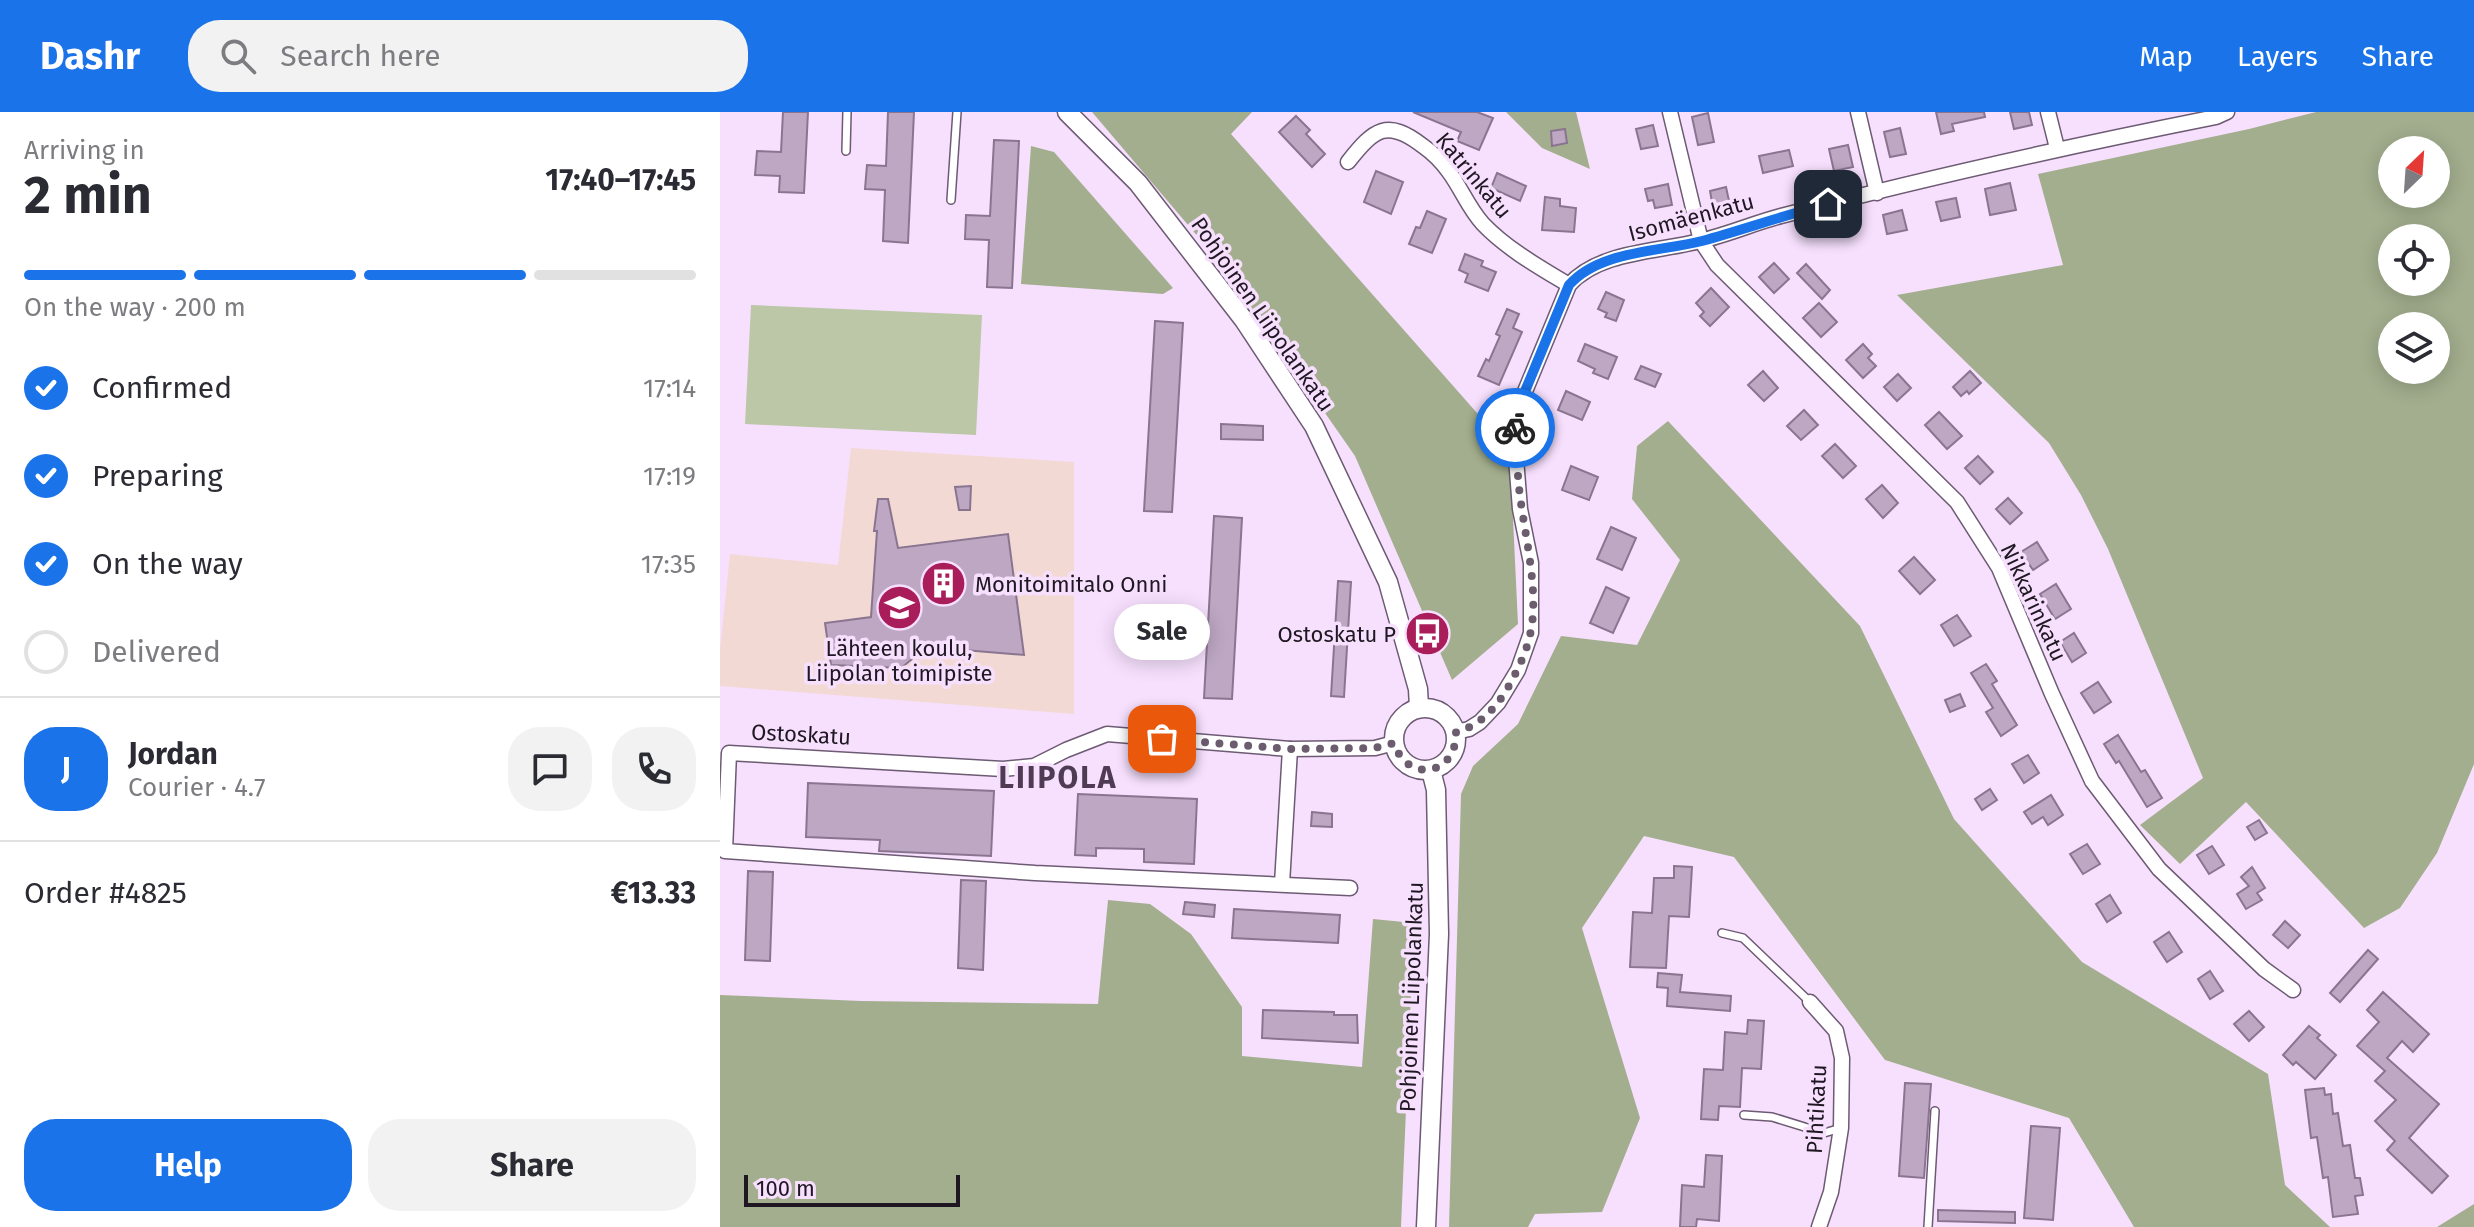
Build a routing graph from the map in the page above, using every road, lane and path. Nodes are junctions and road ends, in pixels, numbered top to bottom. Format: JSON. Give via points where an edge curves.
{"nodes":[{"id":1,"x":847,"y":112,"type":"edge"},
{"id":2,"x":957,"y":112,"type":"edge"},
{"id":3,"x":1067,"y":112,"type":"edge"},
{"id":4,"x":1670,"y":112,"type":"edge"},
{"id":5,"x":1858,"y":112,"type":"edge"},
{"id":6,"x":2048,"y":112,"type":"edge"},
{"id":7,"x":2221,"y":114,"type":"edge"},
{"id":8,"x":2057,"y":148,"type":"junction"},
{"id":9,"x":846,"y":151,"type":"dead end"},
{"id":10,"x":1348,"y":162,"type":"dead end"},
{"id":11,"x":1877,"y":193,"type":"junction"},
{"id":12,"x":951,"y":200,"type":"dead end"},
{"id":13,"x":1701,"y":241,"type":"junction"},
{"id":14,"x":1569,"y":285,"type":"junction"},
{"id":15,"x":1419,"y":708,"type":"junction"},
{"id":16,"x":1456,"y":732,"type":"junction"},
{"id":17,"x":1394,"y":743,"type":"junction"},
{"id":18,"x":1290,"y":749,"type":"junction"},
{"id":19,"x":1431,"y":770,"type":"junction"},
{"id":20,"x":1282,"y":884,"type":"junction"},
{"id":21,"x":1350,"y":888,"type":"dead end"},
{"id":22,"x":1722,"y":933,"type":"dead end"},
{"id":23,"x":2293,"y":990,"type":"dead end"},
{"id":24,"x":1810,"y":1002,"type":"joint"},
{"id":25,"x":1935,"y":1111,"type":"dead end"},
{"id":26,"x":1744,"y":1115,"type":"dead end"},
{"id":27,"x":1841,"y":1128,"type":"junction"},
{"id":28,"x":1426,"y":1227,"type":"edge"},
{"id":29,"x":1819,"y":1227,"type":"edge"},
{"id":30,"x":1928,"y":1227,"type":"edge"}],
"edges":[{"from":1,"to":9,"type":"lane"},
{"from":2,"to":12,"type":"lane"},
{"from":3,"to":15,"type":"street","name":"Pohjoinen Liipolankatu","via":[[1138,183],[1244,320],[1314,426],[1388,582]]},
{"from":4,"to":13,"type":"street","name":"Nikkarinkatu"},
{"from":5,"to":11,"type":"street"},
{"from":6,"to":8,"type":"street"},
{"from":7,"to":8,"type":"street","name":"Isomäenkatu"},
{"from":8,"to":11,"type":"street","name":"Isomäenkatu"},
{"from":10,"to":14,"type":"street","name":"Katrinkatu","via":[[1380,131],[1393,128],[1409,134],[1449,172],[1481,222],[1510,248]]},
{"from":11,"to":13,"type":"street","name":"Isomäenkatu"},
{"from":13,"to":14,"type":"street","name":"Isomäenkatu","via":[[1615,259],[1577,275]]},
{"from":13,"to":23,"type":"street","name":"Nikkarinkatu","via":[[1717,265],[1957,502],[1999,568],[2092,781],[2159,869]]},
{"from":14,"to":16,"type":"street","via":[[1521,401],[1514,433],[1531,563],[1531,633],[1518,670],[1498,703],[1480,722]]},
{"from":15,"to":16,"type":"street","via":[[1435,709],[1450,719]]},
{"from":15,"to":17,"type":"street","via":[[1398,722]]},
{"from":16,"to":19,"type":"street","via":[[1452,754]]},
{"from":17,"to":18,"type":"street","name":"Ostoskatu"},
{"from":17,"to":19,"type":"street","via":[[1407,765]]},
{"from":18,"to":20,"type":"street"},
{"from":18,"to":20,"type":"street","name":"Ostoskatu","via":[[1107,734],[1034,766],[1003,769],[729,753],[725,851]]},
{"from":19,"to":28,"type":"street","name":"Pohjoinen Liipolankatu","via":[[1436,790],[1439,934]]},
{"from":20,"to":21,"type":"street","name":"Ostoskatu"},
{"from":22,"to":24,"type":"lane","via":[[1743,938]]},
{"from":24,"to":27,"type":"street","name":"Pihtikatu","via":[[1836,1031],[1842,1058]]},
{"from":25,"to":30,"type":"lane"},
{"from":26,"to":27,"type":"lane","via":[[1772,1117],[1824,1133]]},
{"from":27,"to":29,"type":"street","name":"Pihtikatu","via":[[1831,1192]]}]}
